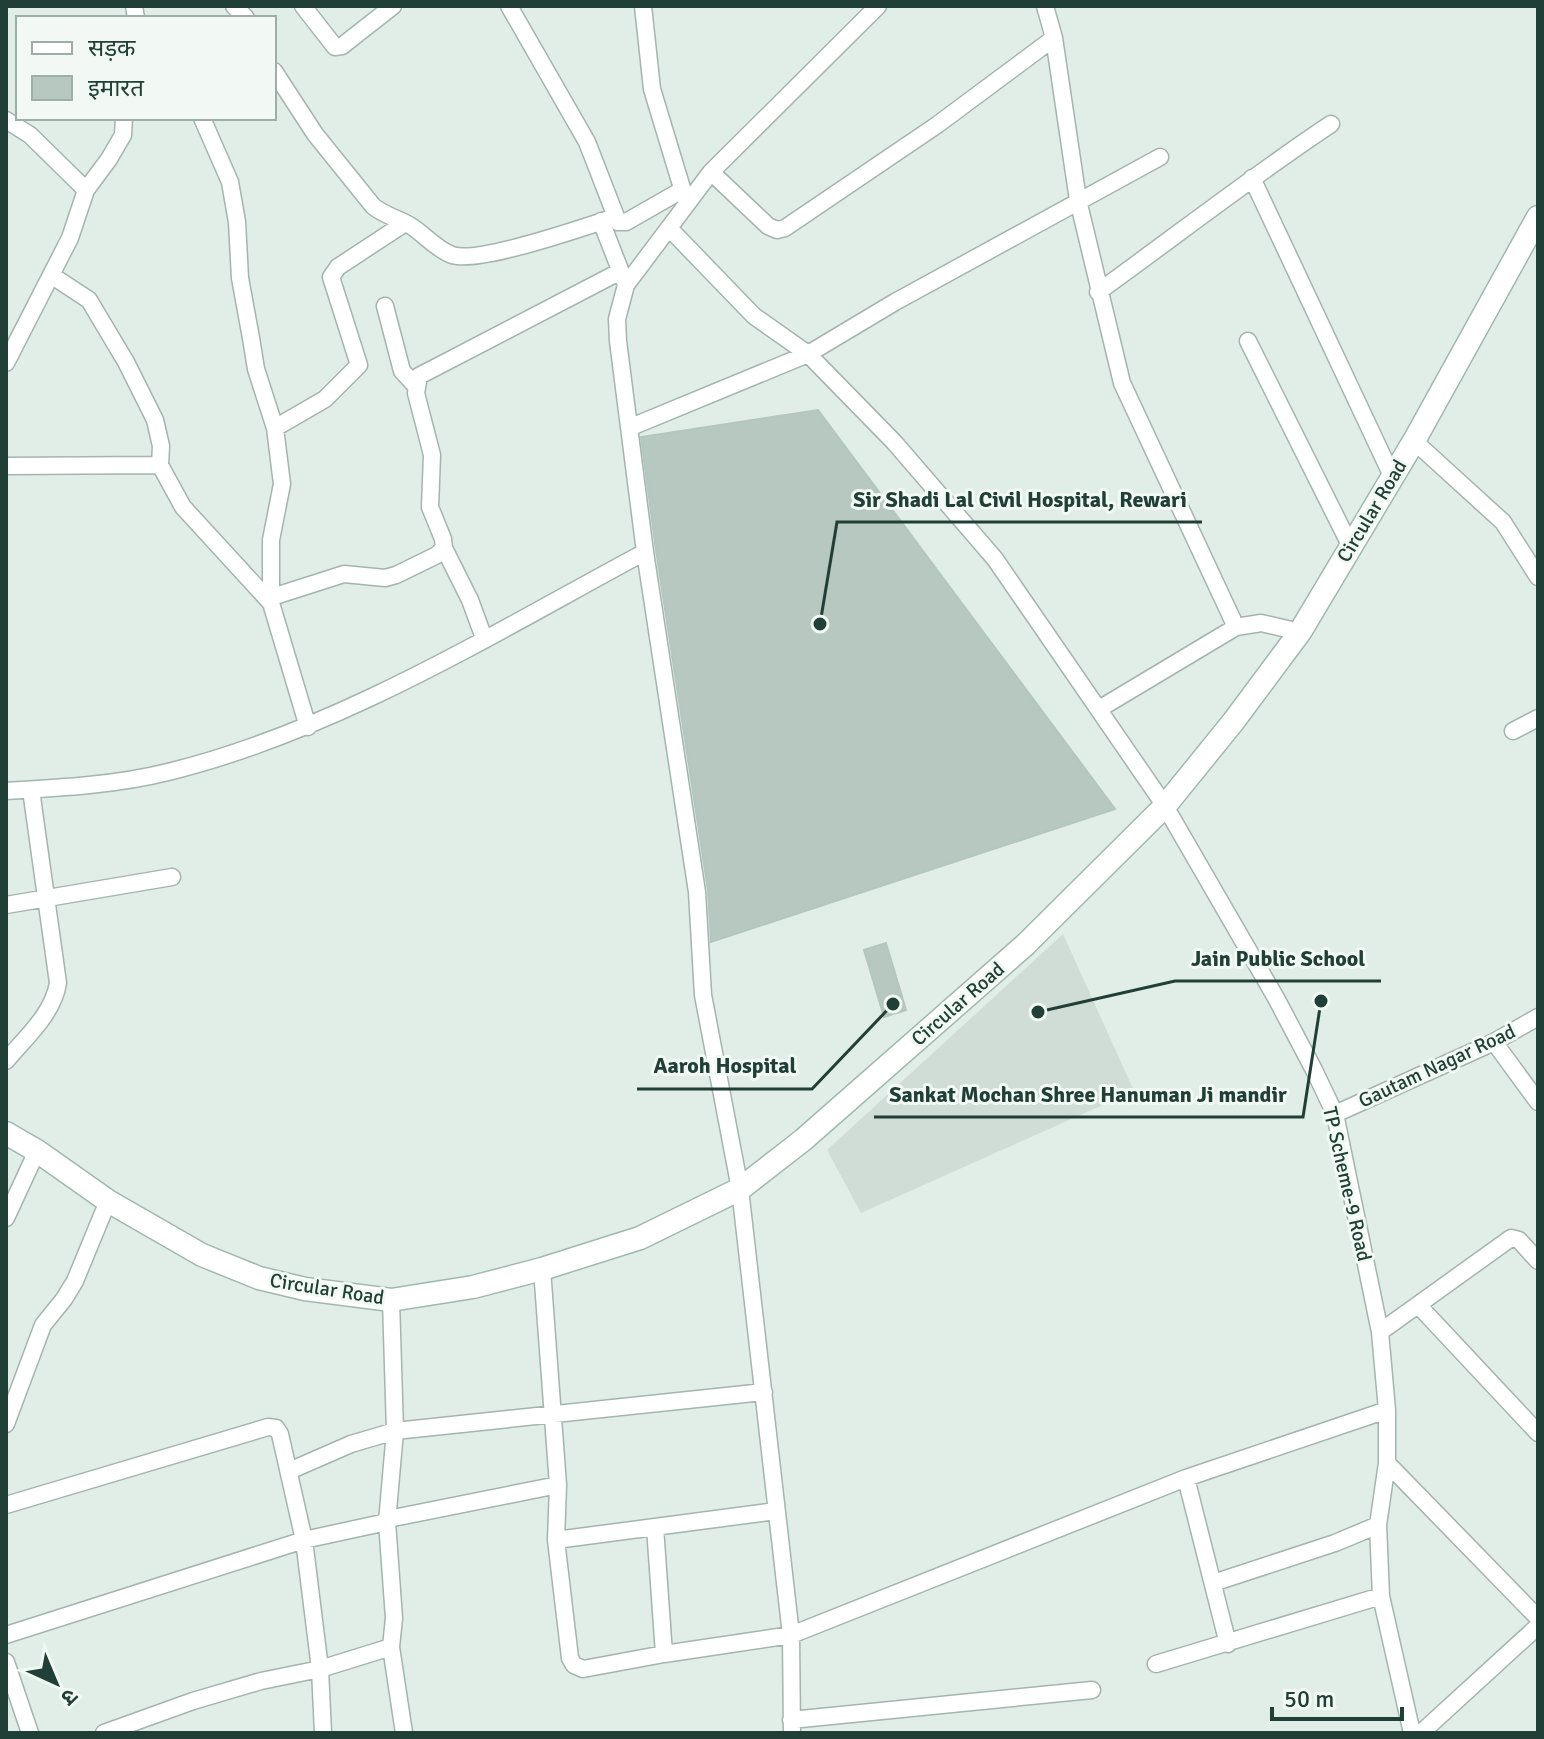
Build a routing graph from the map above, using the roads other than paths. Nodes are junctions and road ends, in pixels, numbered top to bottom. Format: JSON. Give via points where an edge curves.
{"nodes":[{"id":1,"x":303,"y":6,"type":"edge"},
{"id":2,"x":393,"y":6,"type":"edge"},
{"id":3,"x":509,"y":6,"type":"edge"},
{"id":4,"x":643,"y":6,"type":"edge"},
{"id":5,"x":878,"y":6,"type":"edge"},
{"id":6,"x":1045,"y":6,"type":"edge"},
{"id":7,"x":1054,"y":38,"type":"junction"},
{"id":8,"x":276,"y":74,"type":"edge"},
{"id":9,"x":6,"y":120,"type":"edge"},
{"id":10,"x":124,"y":120,"type":"edge"},
{"id":11,"x":203,"y":120,"type":"edge"},
{"id":12,"x":1331,"y":124,"type":"dead end"},
{"id":13,"x":1160,"y":157,"type":"dead end"},
{"id":14,"x":711,"y":172,"type":"junction"},
{"id":15,"x":1252,"y":178,"type":"junction"},
{"id":16,"x":86,"y":190,"type":"junction"},
{"id":17,"x":684,"y":197,"type":"junction"},
{"id":18,"x":1078,"y":200,"type":"junction"},
{"id":19,"x":1538,"y":217,"type":"edge"},
{"id":20,"x":608,"y":219,"type":"junction"},
{"id":21,"x":405,"y":223,"type":"junction"},
{"id":22,"x":669,"y":228,"type":"junction"},
{"id":23,"x":51,"y":275,"type":"junction"},
{"id":24,"x":623,"y":278,"type":"junction"},
{"id":25,"x":1098,"y":292,"type":"junction"},
{"id":26,"x":385,"y":306,"type":"dead end"},
{"id":27,"x":1248,"y":341,"type":"dead end"},
{"id":28,"x":808,"y":354,"type":"junction"},
{"id":29,"x":6,"y":363,"type":"edge"},
{"id":30,"x":415,"y":385,"type":"junction"},
{"id":31,"x":631,"y":427,"type":"junction"},
{"id":32,"x":275,"y":428,"type":"junction"},
{"id":33,"x":1414,"y":441,"type":"junction"},
{"id":34,"x":160,"y":465,"type":"junction"},
{"id":35,"x":6,"y":466,"type":"edge"},
{"id":36,"x":1392,"y":476,"type":"junction"},
{"id":37,"x":1351,"y":547,"type":"junction"},
{"id":38,"x":444,"y":548,"type":"junction"},
{"id":39,"x":645,"y":552,"type":"junction"},
{"id":40,"x":1538,"y":577,"type":"edge"},
{"id":41,"x":271,"y":600,"type":"junction"},
{"id":42,"x":1236,"y":627,"type":"junction"},
{"id":43,"x":1300,"y":632,"type":"junction"},
{"id":44,"x":484,"y":638,"type":"junction"},
{"id":45,"x":1099,"y":709,"type":"junction"},
{"id":46,"x":1538,"y":718,"type":"edge"},
{"id":47,"x":308,"y":727,"type":"junction"},
{"id":48,"x":1513,"y":731,"type":"dead end"},
{"id":49,"x":31,"y":790,"type":"junction"},
{"id":50,"x":6,"y":791,"type":"edge"},
{"id":51,"x":1165,"y":806,"type":"junction"},
{"id":52,"x":172,"y":877,"type":"dead end"},
{"id":53,"x":45,"y":898,"type":"junction"},
{"id":54,"x":6,"y":905,"type":"edge"},
{"id":55,"x":1538,"y":1017,"type":"edge"},
{"id":56,"x":1494,"y":1042,"type":"junction"},
{"id":57,"x":6,"y":1061,"type":"edge"},
{"id":58,"x":1538,"y":1102,"type":"edge"},
{"id":59,"x":1335,"y":1114,"type":"junction"},
{"id":60,"x":6,"y":1133,"type":"edge"},
{"id":61,"x":37,"y":1151,"type":"junction"},
{"id":62,"x":740,"y":1189,"type":"junction"},
{"id":63,"x":108,"y":1201,"type":"junction"},
{"id":64,"x":6,"y":1218,"type":"edge"},
{"id":65,"x":1538,"y":1261,"type":"edge"},
{"id":66,"x":542,"y":1269,"type":"junction"},
{"id":67,"x":391,"y":1300,"type":"junction"},
{"id":68,"x":1419,"y":1306,"type":"junction"},
{"id":69,"x":1380,"y":1332,"type":"junction"},
{"id":70,"x":764,"y":1392,"type":"junction"},
{"id":71,"x":1387,"y":1410,"type":"junction"},
{"id":72,"x":552,"y":1413,"type":"junction"},
{"id":73,"x":6,"y":1424,"type":"edge"},
{"id":74,"x":395,"y":1431,"type":"junction"},
{"id":75,"x":1538,"y":1433,"type":"edge"},
{"id":76,"x":1387,"y":1463,"type":"junction"},
{"id":77,"x":289,"y":1471,"type":"junction"},
{"id":78,"x":1186,"y":1478,"type":"junction"},
{"id":79,"x":558,"y":1485,"type":"junction"},
{"id":80,"x":6,"y":1505,"type":"edge"},
{"id":81,"x":776,"y":1511,"type":"junction"},
{"id":82,"x":387,"y":1520,"type":"junction"},
{"id":83,"x":1378,"y":1525,"type":"junction"},
{"id":84,"x":655,"y":1527,"type":"junction"},
{"id":85,"x":304,"y":1540,"type":"junction"},
{"id":86,"x":556,"y":1540,"type":"junction"},
{"id":87,"x":1213,"y":1583,"type":"junction"},
{"id":88,"x":1381,"y":1596,"type":"junction"},
{"id":89,"x":1538,"y":1618,"type":"edge"},
{"id":90,"x":1538,"y":1626,"type":"edge"},
{"id":91,"x":6,"y":1635,"type":"edge"},
{"id":92,"x":791,"y":1635,"type":"junction"},
{"id":93,"x":1228,"y":1644,"type":"junction"},
{"id":94,"x":391,"y":1647,"type":"junction"},
{"id":95,"x":664,"y":1654,"type":"junction"},
{"id":96,"x":6,"y":1662,"type":"edge"},
{"id":97,"x":1156,"y":1664,"type":"dead end"},
{"id":98,"x":320,"y":1669,"type":"junction"},
{"id":99,"x":1092,"y":1690,"type":"dead end"},
{"id":100,"x":791,"y":1726,"type":"edge"},
{"id":101,"x":30,"y":1733,"type":"edge"},
{"id":102,"x":104,"y":1733,"type":"edge"},
{"id":103,"x":323,"y":1733,"type":"edge"},
{"id":104,"x":404,"y":1733,"type":"edge"},
{"id":105,"x":1412,"y":1733,"type":"edge"},
{"id":106,"x":1421,"y":1733,"type":"edge"}],
"edges":[{"from":1,"to":2,"type":"street","via":[[335,47]]},
{"from":3,"to":20,"type":"street","via":[[587,142]]},
{"from":4,"to":17,"type":"street","via":[[652,89]]},
{"from":5,"to":14,"type":"street"},
{"from":6,"to":7,"type":"street"},
{"from":7,"to":14,"type":"street","via":[[785,228],[768,226]]},
{"from":7,"to":18,"type":"street"},
{"from":8,"to":21,"type":"street","via":[[315,134],[373,206]]},
{"from":9,"to":16,"type":"street","via":[[30,135]]},
{"from":10,"to":16,"type":"street","via":[[123,135]]},
{"from":11,"to":32,"type":"street","via":[[230,182],[254,359]]},
{"from":12,"to":15,"type":"street"},
{"from":13,"to":18,"type":"street"},
{"from":14,"to":17,"type":"street"},
{"from":15,"to":25,"type":"street"},
{"from":15,"to":36,"type":"street"},
{"from":16,"to":23,"type":"street"},
{"from":17,"to":20,"type":"street","via":[[626,222]]},
{"from":17,"to":22,"type":"street"},
{"from":18,"to":25,"type":"street"},
{"from":18,"to":28,"type":"street"},
{"from":19,"to":33,"type":"main road","name":"Circular Road"},
{"from":20,"to":21,"type":"street","via":[[510,249],[456,256]]},
{"from":20,"to":24,"type":"street"},
{"from":21,"to":32,"type":"street","via":[[331,277],[359,365],[325,399]]},
{"from":22,"to":24,"type":"street"},
{"from":22,"to":28,"type":"street","name":"TP Scheme-9 Road","via":[[754,316]]},
{"from":23,"to":29,"type":"street"},
{"from":23,"to":34,"type":"street","via":[[89,300],[126,362],[155,420]]},
{"from":24,"to":30,"type":"street","via":[[422,373]]},
{"from":24,"to":31,"type":"street","via":[[618,341]]},
{"from":25,"to":42,"type":"street","via":[[1135,415]]},
{"from":26,"to":30,"type":"street","via":[[402,371]]},
{"from":27,"to":37,"type":"street"},
{"from":28,"to":31,"type":"street"},
{"from":28,"to":45,"type":"street","name":"TP Scheme-9 Road","via":[[894,442],[995,559]]},
{"from":30,"to":38,"type":"street","via":[[432,455],[430,507]]},
{"from":31,"to":39,"type":"street"},
{"from":32,"to":41,"type":"street","via":[[282,484],[271,540]]},
{"from":33,"to":36,"type":"main road","name":"Circular Road"},
{"from":33,"to":40,"type":"street","via":[[1503,522]]},
{"from":34,"to":35,"type":"street"},
{"from":34,"to":41,"type":"street","via":[[183,507]]},
{"from":36,"to":37,"type":"main road","name":"Circular Road"},
{"from":37,"to":43,"type":"main road","name":"Circular Road"},
{"from":38,"to":41,"type":"street","via":[[396,575],[344,574]]},
{"from":38,"to":44,"type":"street"},
{"from":39,"to":44,"type":"street"},
{"from":39,"to":62,"type":"street","via":[[697,892],[703,995]]},
{"from":41,"to":47,"type":"street"},
{"from":42,"to":43,"type":"street","via":[[1261,623]]},
{"from":42,"to":45,"type":"street"},
{"from":43,"to":51,"type":"main road","name":"Circular Road"},
{"from":44,"to":47,"type":"street"},
{"from":45,"to":51,"type":"street","name":"TP Scheme-9 Road"},
{"from":46,"to":48,"type":"street"},
{"from":47,"to":49,"type":"street","via":[[167,772]]},
{"from":49,"to":50,"type":"street"},
{"from":49,"to":53,"type":"street"},
{"from":51,"to":59,"type":"street","name":"TP Scheme-9 Road","via":[[1276,998]]},
{"from":51,"to":62,"type":"main road","name":"Circular Road","via":[[1025,945]]},
{"from":52,"to":53,"type":"street"},
{"from":53,"to":54,"type":"street"},
{"from":53,"to":57,"type":"street","via":[[58,983],[55,998]]},
{"from":55,"to":56,"type":"street","name":"Gautam Nagar Road"},
{"from":56,"to":58,"type":"street"},
{"from":56,"to":59,"type":"street","name":"Gautam Nagar Road"},
{"from":59,"to":69,"type":"street","name":"TP Scheme-9 Road"},
{"from":60,"to":61,"type":"main road","name":"Circular Road"},
{"from":61,"to":63,"type":"main road","name":"Circular Road"},
{"from":61,"to":64,"type":"street"},
{"from":62,"to":66,"type":"main road","name":"Circular Road","via":[[640,1238]]},
{"from":62,"to":70,"type":"street"},
{"from":63,"to":67,"type":"main road","name":"Circular Road","via":[[202,1255],[259,1278]]},
{"from":63,"to":73,"type":"street","via":[[75,1281],[43,1325]]},
{"from":65,"to":68,"type":"street","via":[[1511,1238]]},
{"from":66,"to":67,"type":"main road","name":"Circular Road"},
{"from":66,"to":72,"type":"street"},
{"from":67,"to":74,"type":"street"},
{"from":68,"to":69,"type":"street"},
{"from":68,"to":75,"type":"street"},
{"from":69,"to":71,"type":"street","name":"TP Scheme-9 Road"},
{"from":70,"to":72,"type":"street"},
{"from":70,"to":81,"type":"street"},
{"from":71,"to":76,"type":"street","name":"TP Scheme-9 Road"},
{"from":71,"to":78,"type":"street"},
{"from":72,"to":74,"type":"street"},
{"from":72,"to":79,"type":"street"},
{"from":74,"to":77,"type":"street"},
{"from":74,"to":82,"type":"street"},
{"from":76,"to":83,"type":"street","name":"TP Scheme-9 Road"},
{"from":76,"to":89,"type":"street"},
{"from":77,"to":80,"type":"street","via":[[280,1434],[268,1427]]},
{"from":77,"to":85,"type":"street"},
{"from":78,"to":87,"type":"street"},
{"from":78,"to":92,"type":"street"},
{"from":79,"to":82,"type":"street"},
{"from":79,"to":86,"type":"street"},
{"from":81,"to":84,"type":"street"},
{"from":81,"to":92,"type":"street"},
{"from":82,"to":85,"type":"street"},
{"from":82,"to":94,"type":"street"},
{"from":83,"to":87,"type":"street"},
{"from":83,"to":88,"type":"street","name":"TP Scheme-9 Road"},
{"from":84,"to":86,"type":"street"},
{"from":84,"to":95,"type":"street"},
{"from":85,"to":91,"type":"street"},
{"from":85,"to":98,"type":"street"},
{"from":86,"to":95,"type":"street","via":[[574,1665],[583,1669]]},
{"from":87,"to":93,"type":"street"},
{"from":88,"to":93,"type":"street"},
{"from":88,"to":105,"type":"street","name":"TP Scheme-9 Road"},
{"from":90,"to":106,"type":"street"},
{"from":92,"to":95,"type":"street"},
{"from":92,"to":100,"type":"street"},
{"from":93,"to":97,"type":"street"},
{"from":94,"to":98,"type":"street"},
{"from":94,"to":104,"type":"street"},
{"from":96,"to":101,"type":"street"},
{"from":98,"to":102,"type":"street","via":[[193,1701]]},
{"from":98,"to":103,"type":"street"},
{"from":99,"to":100,"type":"street"}]}
